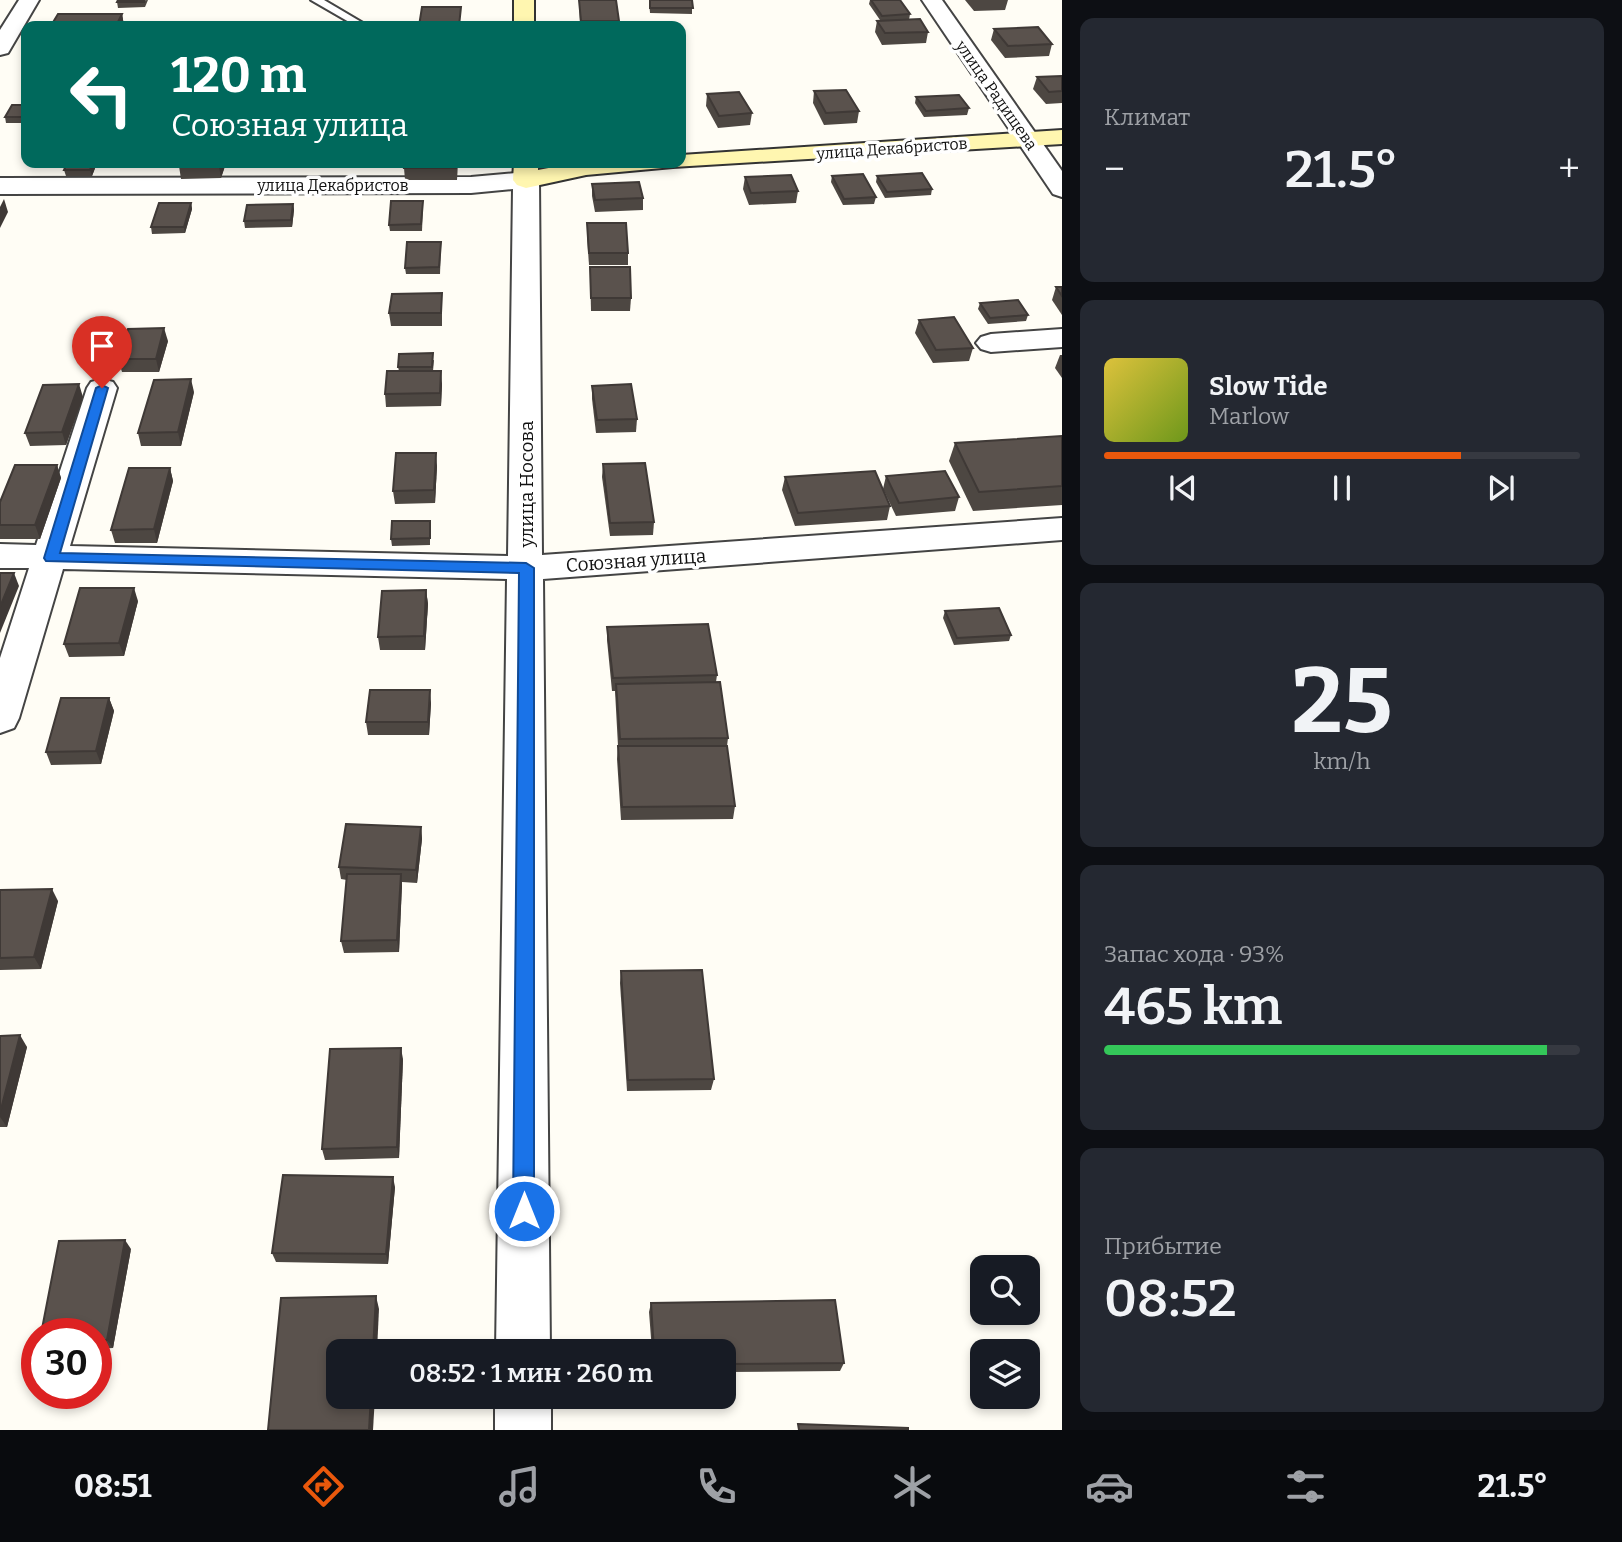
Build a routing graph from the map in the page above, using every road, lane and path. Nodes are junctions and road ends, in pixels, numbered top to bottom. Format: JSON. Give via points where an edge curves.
{"nodes":[{"id":1,"x":29,"y":0,"type":"edge"},
{"id":2,"x":316,"y":0,"type":"edge"},
{"id":3,"x":524,"y":0,"type":"edge"},
{"id":4,"x":932,"y":0,"type":"edge"},
{"id":5,"x":354,"y":21,"type":"edge"},
{"id":6,"x":524,"y":21,"type":"edge"},
{"id":7,"x":0,"y":48,"type":"edge"},
{"id":8,"x":1062,"y":138,"type":"edge"},
{"id":9,"x":1027,"y":139,"type":"junction"},
{"id":10,"x":686,"y":162,"type":"edge"},
{"id":11,"x":586,"y":168,"type":"edge"},
{"id":12,"x":526,"y":171,"type":"edge"},
{"id":13,"x":0,"y":186,"type":"edge"},
{"id":14,"x":1062,"y":189,"type":"edge"},
{"id":15,"x":1062,"y":338,"type":"edge"},
{"id":16,"x":991,"y":344,"type":"dead end"},
{"id":17,"x":102,"y":388,"type":"dead end"},
{"id":18,"x":1062,"y":529,"type":"edge"},
{"id":19,"x":0,"y":556,"type":"edge"},
{"id":20,"x":51,"y":558,"type":"junction"},
{"id":21,"x":526,"y":568,"type":"junction"},
{"id":22,"x":0,"y":718,"type":"edge"},
{"id":23,"x":523,"y":1339,"type":"edge"},
{"id":24,"x":523,"y":1409,"type":"edge"},
{"id":25,"x":523,"y":1430,"type":"edge"}],
"edges":[{"from":1,"to":7,"type":"street"},
{"from":2,"to":5,"type":"lane"},
{"from":3,"to":6,"type":"street"},
{"from":4,"to":9,"type":"street","name":"улица Радищева"},
{"from":8,"to":9,"type":"street","name":"улица Декабристов"},
{"from":9,"to":10,"type":"street","name":"улица Декабристов"},
{"from":9,"to":14,"type":"street","name":"улица Радищева"},
{"from":11,"to":12,"type":"street","name":"улица Декабристов"},
{"from":12,"to":13,"type":"street","name":"улица Декабристов","via":[[457,185]]},
{"from":12,"to":21,"type":"street","name":"улица Носова"},
{"from":15,"to":16,"type":"street"},
{"from":17,"to":20,"type":"street"},
{"from":18,"to":21,"type":"street","name":"Союзная улица"},
{"from":19,"to":20,"type":"street","name":"Союзная улица"},
{"from":20,"to":21,"type":"street","name":"Союзная улица"},
{"from":20,"to":22,"type":"street"},
{"from":21,"to":23,"type":"street","name":"улица Носова"},
{"from":24,"to":25,"type":"street"}]}
